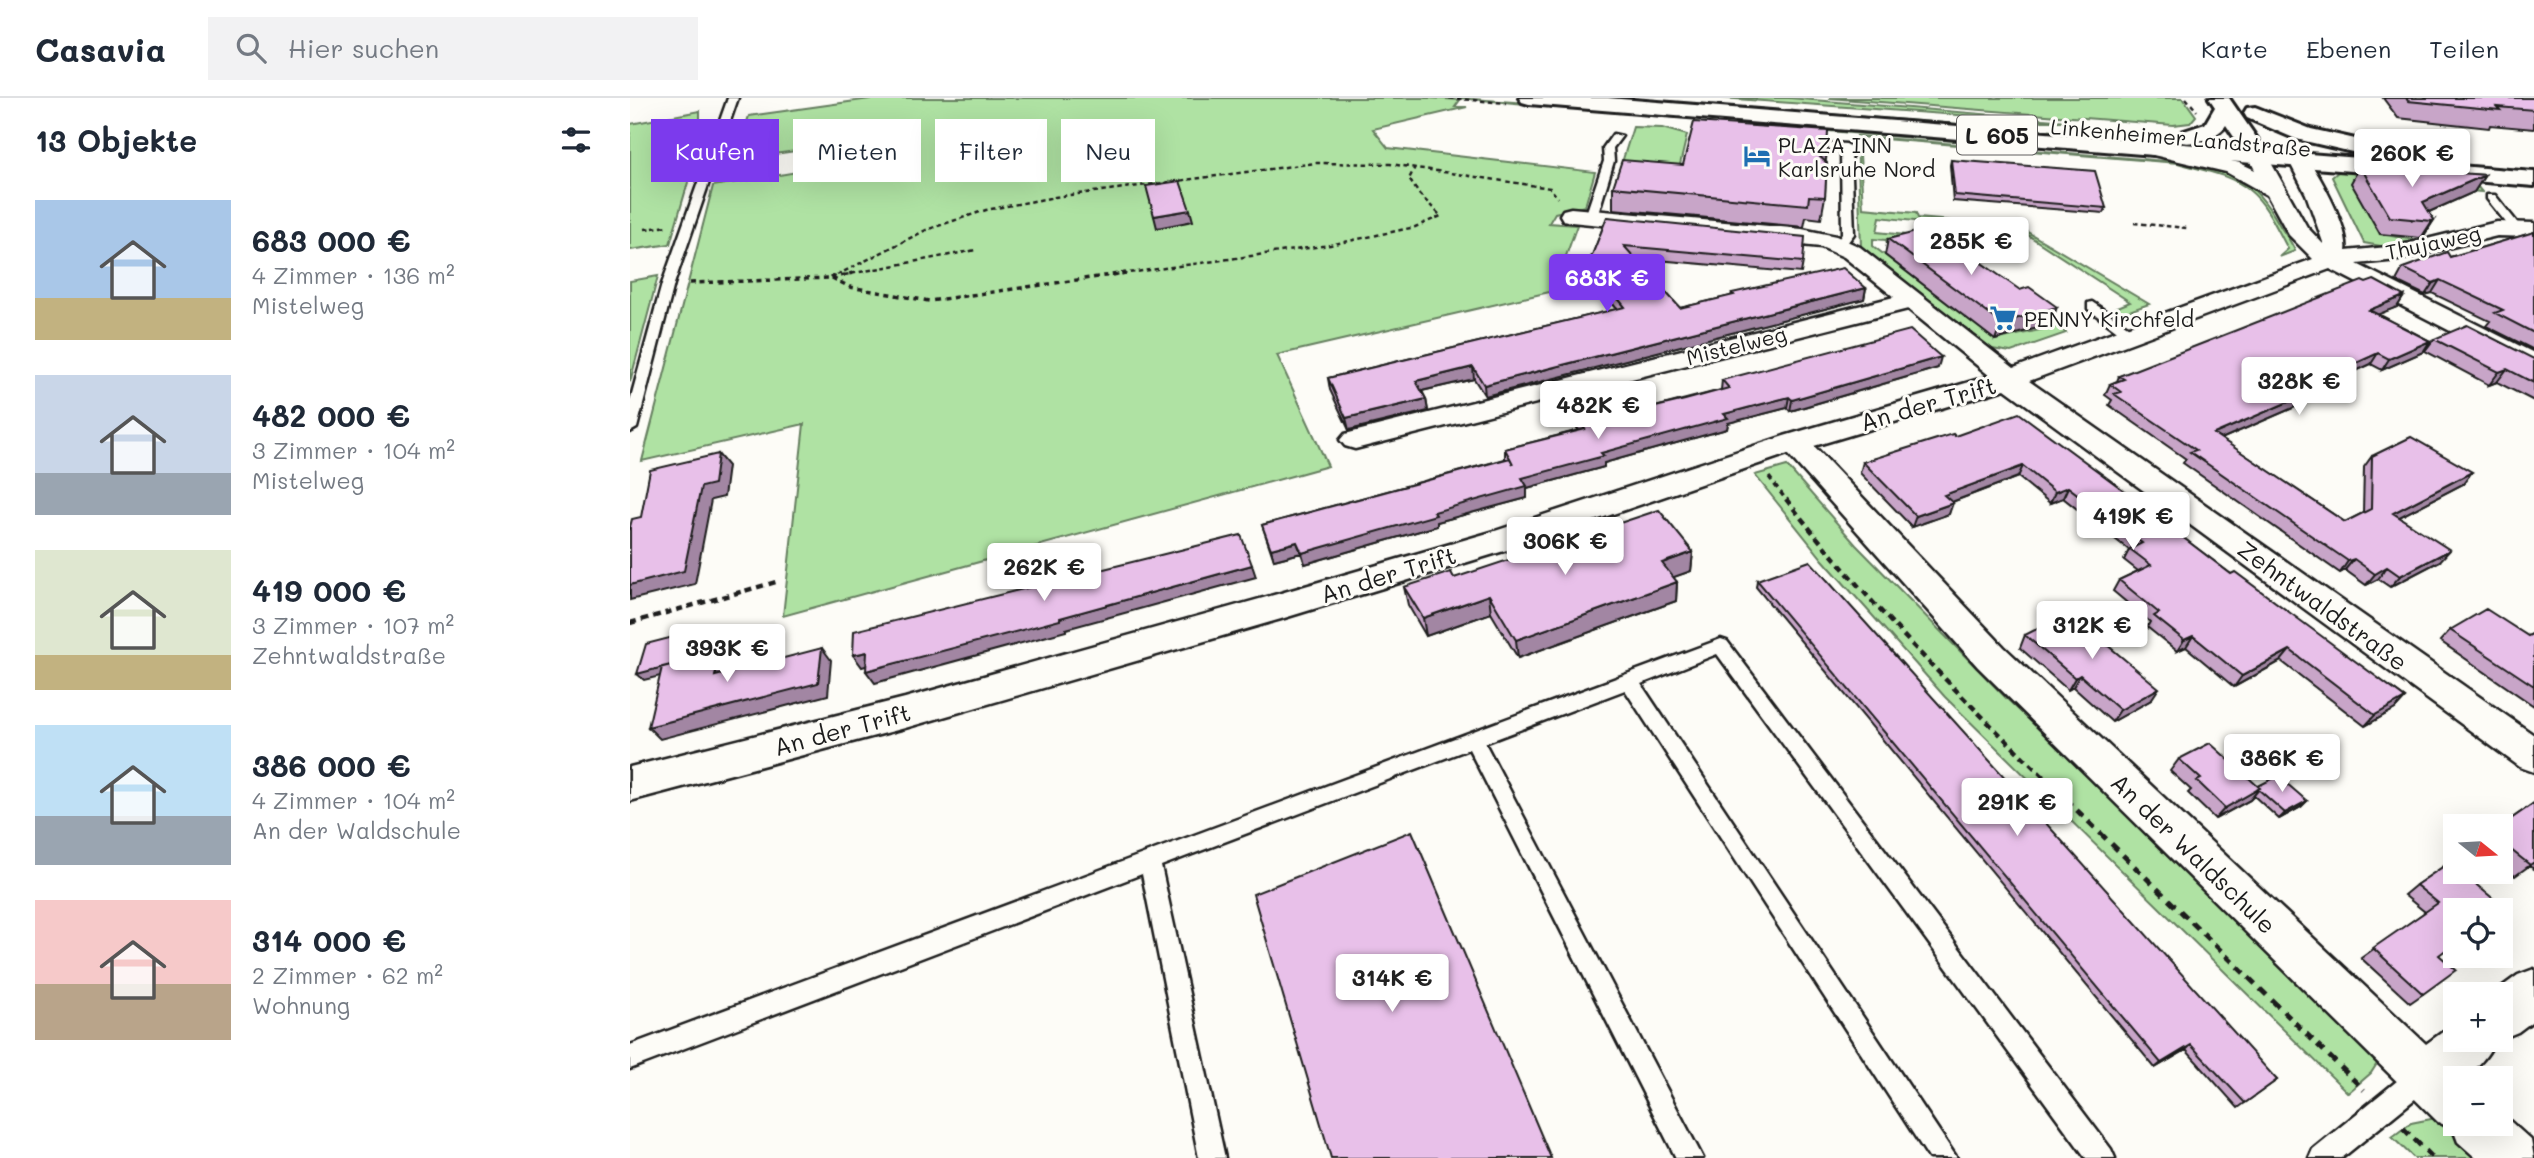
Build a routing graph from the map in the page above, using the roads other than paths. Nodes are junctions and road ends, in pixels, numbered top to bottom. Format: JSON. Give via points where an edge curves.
{"nodes":[{"id":1,"x":733,"y":98,"type":"edge"},
{"id":2,"x":1529,"y":98,"type":"edge"},
{"id":3,"x":1660,"y":98,"type":"edge"},
{"id":4,"x":2224,"y":102,"type":"edge"},
{"id":5,"x":2255,"y":113,"type":"junction"},
{"id":6,"x":1617,"y":136,"type":"dead end"},
{"id":7,"x":2189,"y":137,"type":"junction"},
{"id":8,"x":1791,"y":143,"type":"edge"},
{"id":9,"x":2132,"y":146,"type":"junction"},
{"id":10,"x":2254,"y":149,"type":"junction"},
{"id":11,"x":2293,"y":152,"type":"junction"},
{"id":12,"x":2388,"y":153,"type":"junction"},
{"id":13,"x":2534,"y":165,"type":"edge"},
{"id":14,"x":2534,"y":179,"type":"edge"},
{"id":15,"x":2277,"y":191,"type":"junction"},
{"id":16,"x":2491,"y":197,"type":"dead end"},
{"id":17,"x":1581,"y":216,"type":"joint"},
{"id":18,"x":2525,"y":229,"type":"edge"},
{"id":19,"x":1840,"y":245,"type":"junction"},
{"id":20,"x":2332,"y":260,"type":"junction"},
{"id":21,"x":1913,"y":300,"type":"junction"},
{"id":22,"x":2092,"y":306,"type":"dead end"},
{"id":23,"x":2133,"y":336,"type":"junction"},
{"id":24,"x":2534,"y":363,"type":"edge"},
{"id":25,"x":2010,"y":379,"type":"junction"},
{"id":26,"x":630,"y":428,"type":"edge"},
{"id":27,"x":1355,"y":440,"type":"dead end"},
{"id":28,"x":1794,"y":442,"type":"junction"},
{"id":29,"x":1629,"y":680,"type":"junction"},
{"id":30,"x":1473,"y":739,"type":"junction"},
{"id":31,"x":2534,"y":756,"type":"edge"},
{"id":32,"x":630,"y":784,"type":"edge"},
{"id":33,"x":1150,"y":862,"type":"junction"},
{"id":34,"x":2534,"y":991,"type":"edge"},
{"id":35,"x":2513,"y":1007,"type":"edge"},
{"id":36,"x":2464,"y":1052,"type":"edge"},
{"id":37,"x":630,"y":1056,"type":"edge"},
{"id":38,"x":2440,"y":1090,"type":"edge"},
{"id":39,"x":2489,"y":1136,"type":"edge"},
{"id":40,"x":1212,"y":1158,"type":"edge"},
{"id":41,"x":1690,"y":1158,"type":"edge"},
{"id":42,"x":1944,"y":1158,"type":"edge"},
{"id":43,"x":2102,"y":1158,"type":"edge"},
{"id":44,"x":2322,"y":1158,"type":"edge"},
{"id":45,"x":2513,"y":1158,"type":"edge"}],
"edges":[{"from":1,"to":26,"type":"lane","via":[[668,284]]},
{"from":2,"to":9,"type":"main road","name":"Linkenheimer Landstraße","number":"L 605"},
{"from":3,"to":7,"type":"main road","name":"Linkenheimer Landstraße","number":"L 605"},
{"from":4,"to":5,"type":"main road"},
{"from":4,"to":7,"type":"main road","via":[[2213,128]]},
{"from":4,"to":10,"type":"main road"},
{"from":5,"to":11,"type":"main road"},
{"from":5,"to":12,"type":"main road","via":[[2304,134]]},
{"from":6,"to":17,"type":"lane"},
{"from":7,"to":10,"type":"main road","name":"Linkenheimer Landstraße","number":"L 605"},
{"from":8,"to":19,"type":"lane","via":[[1846,147],[1841,180],[1848,233]]},
{"from":9,"to":10,"type":"main road","name":"Linkenheimer Landstraße","number":"L 605"},
{"from":9,"to":15,"type":"street","name":"Linkenheimer Landstraße","via":[[2218,163]]},
{"from":10,"to":11,"type":"main road","name":"Linkenheimer Landstraße","number":"L 605"},
{"from":10,"to":15,"type":"street"},
{"from":11,"to":12,"type":"main road","name":"Linkenheimer Landstraße","number":"L 605"},
{"from":11,"to":14,"type":"main road","name":"Linkenheimer Landstraße","number":"L 605"},
{"from":11,"to":20,"type":"street","via":[[2317,194],[2336,242]]},
{"from":12,"to":13,"type":"main road","name":"Linkenheimer Landstraße","number":"L 605"},
{"from":15,"to":20,"type":"street","via":[[2305,242]]},
{"from":16,"to":18,"type":"lane"},
{"from":17,"to":19,"type":"street","via":[[1802,236]]},
{"from":18,"to":20,"type":"street","name":"Thujaweg","via":[[2497,229],[2398,253]]},
{"from":19,"to":21,"type":"street","name":"Zehntwaldstraße"},
{"from":20,"to":23,"type":"street","name":"An der Trift"},
{"from":20,"to":24,"type":"street"},
{"from":21,"to":25,"type":"street","name":"Zehntwaldstraße"},
{"from":21,"to":27,"type":"street","name":"Mistelweg"},
{"from":22,"to":23,"type":"lane"},
{"from":23,"to":25,"type":"street","name":"An der Trift"},
{"from":25,"to":28,"type":"street","name":"An der Trift"},
{"from":25,"to":31,"type":"street","name":"Zehntwaldstraße"},
{"from":28,"to":32,"type":"street","name":"An der Trift","via":[[1506,539],[1281,606],[905,713]]},
{"from":28,"to":38,"type":"street","name":"An der Waldschule","via":[[1991,657]]},
{"from":29,"to":30,"type":"lane"},
{"from":29,"to":42,"type":"lane"},
{"from":29,"to":43,"type":"lane","via":[[1721,646]]},
{"from":30,"to":33,"type":"lane"},
{"from":30,"to":41,"type":"lane"},
{"from":33,"to":37,"type":"lane"},
{"from":33,"to":40,"type":"lane"},
{"from":34,"to":35,"type":"street"},
{"from":36,"to":38,"type":"street"},
{"from":38,"to":44,"type":"lane","via":[[2384,1108]]},
{"from":39,"to":45,"type":"street"}]}
